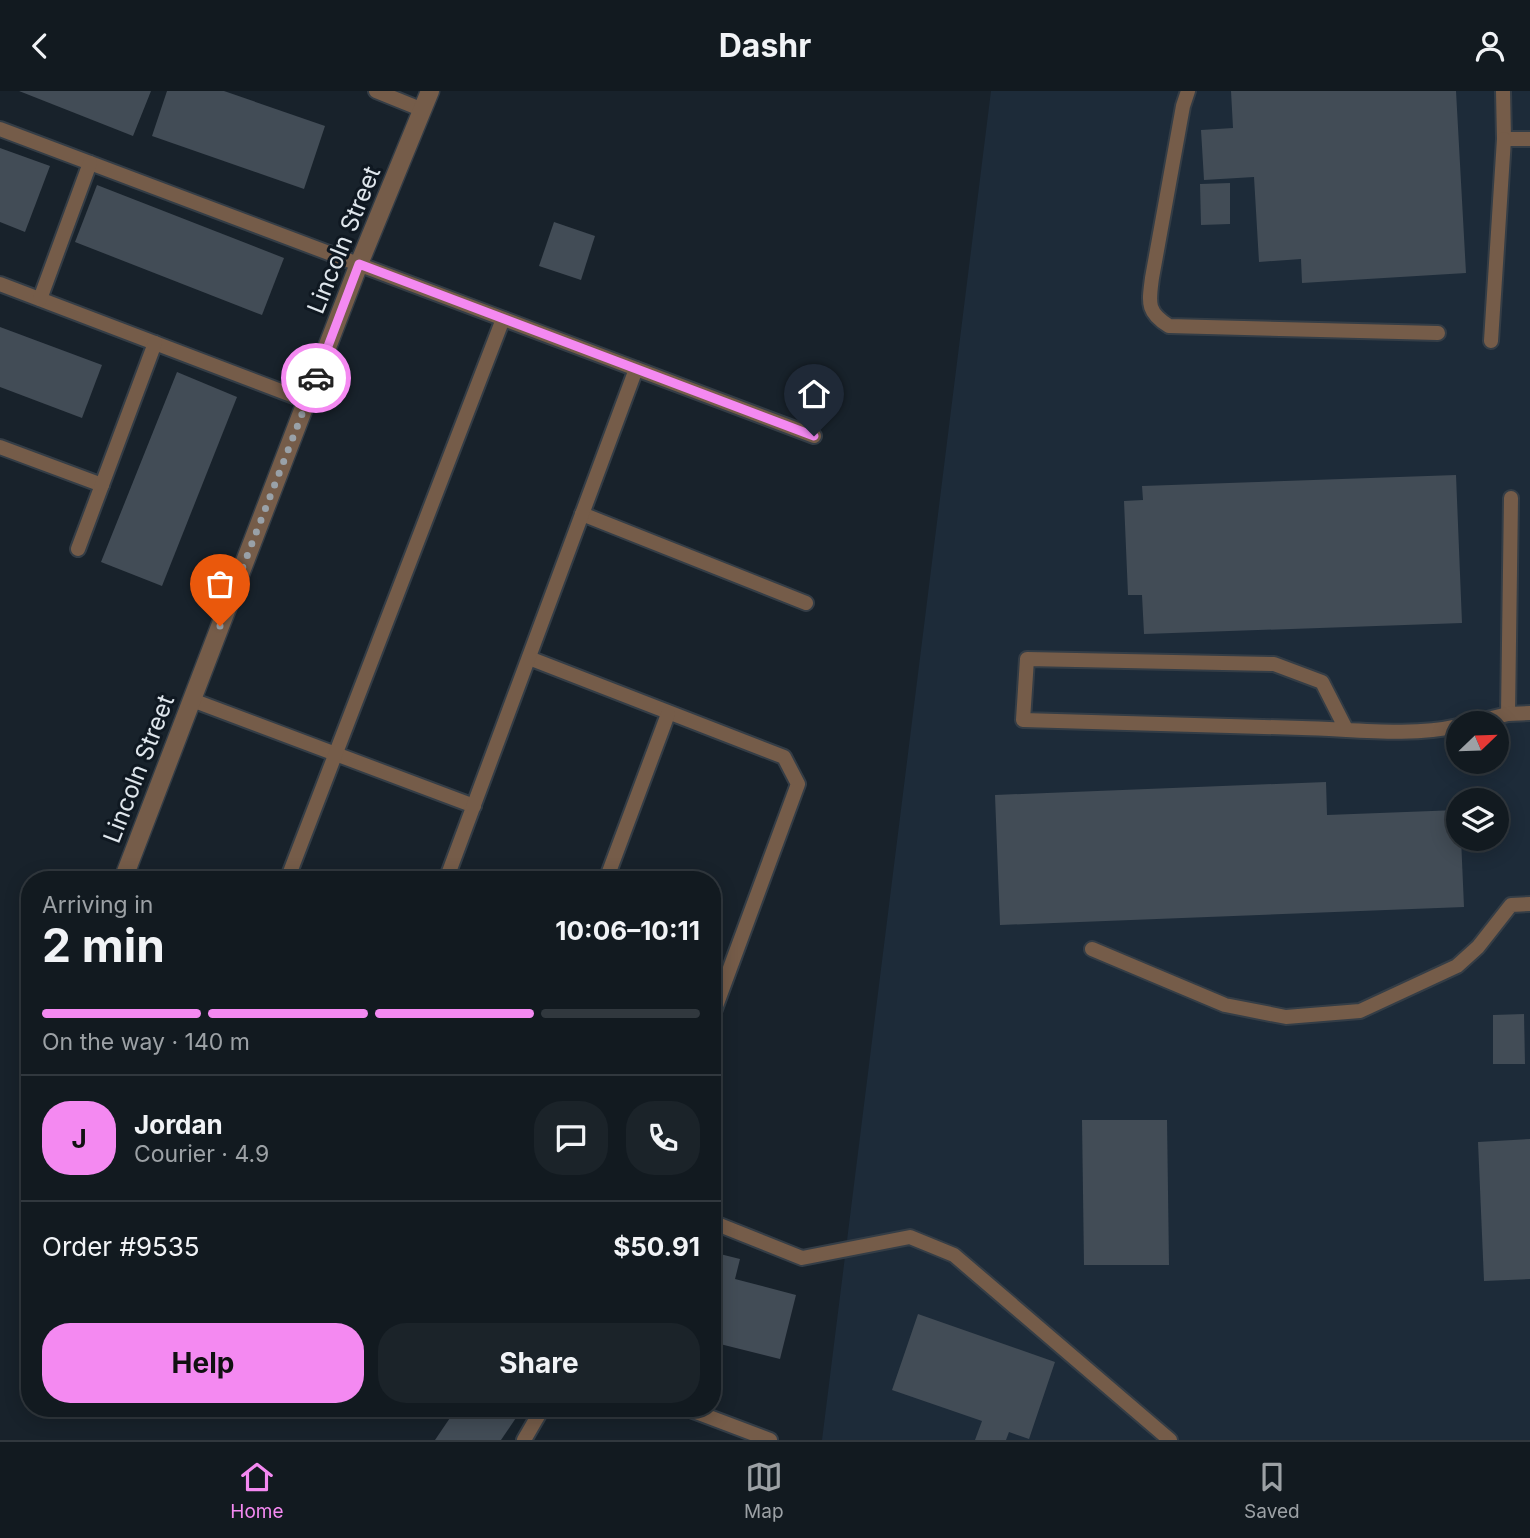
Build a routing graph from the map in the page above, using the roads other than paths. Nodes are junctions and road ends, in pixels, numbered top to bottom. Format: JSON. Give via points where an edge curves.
{"nodes":[{"id":1,"x":376,"y":91,"type":"edge"},
{"id":2,"x":430,"y":91,"type":"edge"},
{"id":3,"x":1188,"y":91,"type":"edge"},
{"id":4,"x":1503,"y":91,"type":"edge"},
{"id":5,"x":423,"y":110,"type":"junction"},
{"id":6,"x":0,"y":129,"type":"edge"},
{"id":7,"x":1504,"y":139,"type":"junction"},
{"id":8,"x":1530,"y":139,"type":"edge"},
{"id":9,"x":90,"y":163,"type":"junction"},
{"id":10,"x":359,"y":264,"type":"junction"},
{"id":11,"x":0,"y":284,"type":"edge"},
{"id":12,"x":40,"y":299,"type":"junction"},
{"id":13,"x":503,"y":319,"type":"junction"},
{"id":14,"x":1438,"y":333,"type":"dead end"},
{"id":15,"x":1491,"y":341,"type":"dead end"},
{"id":16,"x":155,"y":343,"type":"junction"},
{"id":17,"x":636,"y":369,"type":"junction"},
{"id":18,"x":307,"y":401,"type":"junction"},
{"id":19,"x":814,"y":436,"type":"dead end"},
{"id":20,"x":0,"y":447,"type":"edge"},
{"id":21,"x":102,"y":485,"type":"junction"},
{"id":22,"x":1511,"y":498,"type":"dead end"},
{"id":23,"x":582,"y":514,"type":"junction"},
{"id":24,"x":78,"y":549,"type":"dead end"},
{"id":25,"x":806,"y":603,"type":"dead end"},
{"id":26,"x":529,"y":658,"type":"junction"},
{"id":27,"x":192,"y":701,"type":"junction"},
{"id":28,"x":1508,"y":711,"type":"edge"},
{"id":29,"x":668,"y":713,"type":"junction"},
{"id":30,"x":1530,"y":713,"type":"edge"},
{"id":31,"x":1509,"y":714,"type":"edge"},
{"id":32,"x":1446,"y":727,"type":"edge"},
{"id":33,"x":1346,"y":729,"type":"junction"},
{"id":34,"x":334,"y":754,"type":"junction"},
{"id":35,"x":474,"y":806,"type":"junction"},
{"id":36,"x":126,"y":871,"type":"edge"},
{"id":37,"x":289,"y":871,"type":"edge"},
{"id":38,"x":449,"y":871,"type":"edge"},
{"id":39,"x":609,"y":871,"type":"edge"},
{"id":40,"x":1530,"y":904,"type":"edge"},
{"id":41,"x":1092,"y":949,"type":"dead end"},
{"id":42,"x":721,"y":993,"type":"edge"},
{"id":43,"x":721,"y":1225,"type":"edge"},
{"id":44,"x":537,"y":1417,"type":"edge"},
{"id":45,"x":709,"y":1417,"type":"edge"},
{"id":46,"x":524,"y":1440,"type":"edge"},
{"id":47,"x":770,"y":1440,"type":"edge"},
{"id":48,"x":1170,"y":1440,"type":"edge"}],
"edges":[{"from":1,"to":5,"type":"lane"},
{"from":2,"to":5,"type":"street","name":"Lincoln Street"},
{"from":3,"to":14,"type":"lane","via":[[1152,278],[1149,304],[1155,318],[1169,326]]},
{"from":4,"to":7,"type":"lane"},
{"from":5,"to":10,"type":"street","name":"Lincoln Street"},
{"from":6,"to":9,"type":"lane"},
{"from":7,"to":8,"type":"lane"},
{"from":7,"to":15,"type":"lane"},
{"from":9,"to":10,"type":"lane"},
{"from":9,"to":12,"type":"lane"},
{"from":10,"to":13,"type":"lane"},
{"from":10,"to":18,"type":"street","name":"Lincoln Street"},
{"from":11,"to":12,"type":"lane"},
{"from":12,"to":16,"type":"lane"},
{"from":13,"to":17,"type":"lane"},
{"from":13,"to":34,"type":"lane"},
{"from":16,"to":18,"type":"lane"},
{"from":16,"to":21,"type":"lane"},
{"from":17,"to":19,"type":"lane"},
{"from":17,"to":23,"type":"lane"},
{"from":18,"to":27,"type":"street","name":"Lincoln Street"},
{"from":20,"to":21,"type":"lane"},
{"from":21,"to":24,"type":"lane"},
{"from":22,"to":28,"type":"lane"},
{"from":23,"to":25,"type":"lane"},
{"from":23,"to":26,"type":"lane"},
{"from":26,"to":29,"type":"lane"},
{"from":26,"to":35,"type":"lane"},
{"from":27,"to":34,"type":"lane"},
{"from":27,"to":36,"type":"street","name":"Lincoln Street"},
{"from":29,"to":39,"type":"lane"},
{"from":29,"to":42,"type":"lane","via":[[784,757],[798,784]]},
{"from":30,"to":31,"type":"lane"},
{"from":32,"to":33,"type":"lane"},
{"from":33,"to":33,"type":"lane","via":[[1322,682],[1274,664],[1027,659],[1023,720]]},
{"from":34,"to":35,"type":"lane"},
{"from":34,"to":37,"type":"lane"},
{"from":35,"to":38,"type":"lane"},
{"from":40,"to":41,"type":"lane","via":[[1511,905],[1478,947],[1457,965],[1360,1011],[1286,1017],[1225,1005]]},
{"from":43,"to":48,"type":"lane","via":[[802,1258],[910,1237],[954,1255]]},
{"from":44,"to":46,"type":"lane"},
{"from":45,"to":47,"type":"lane"}]}
